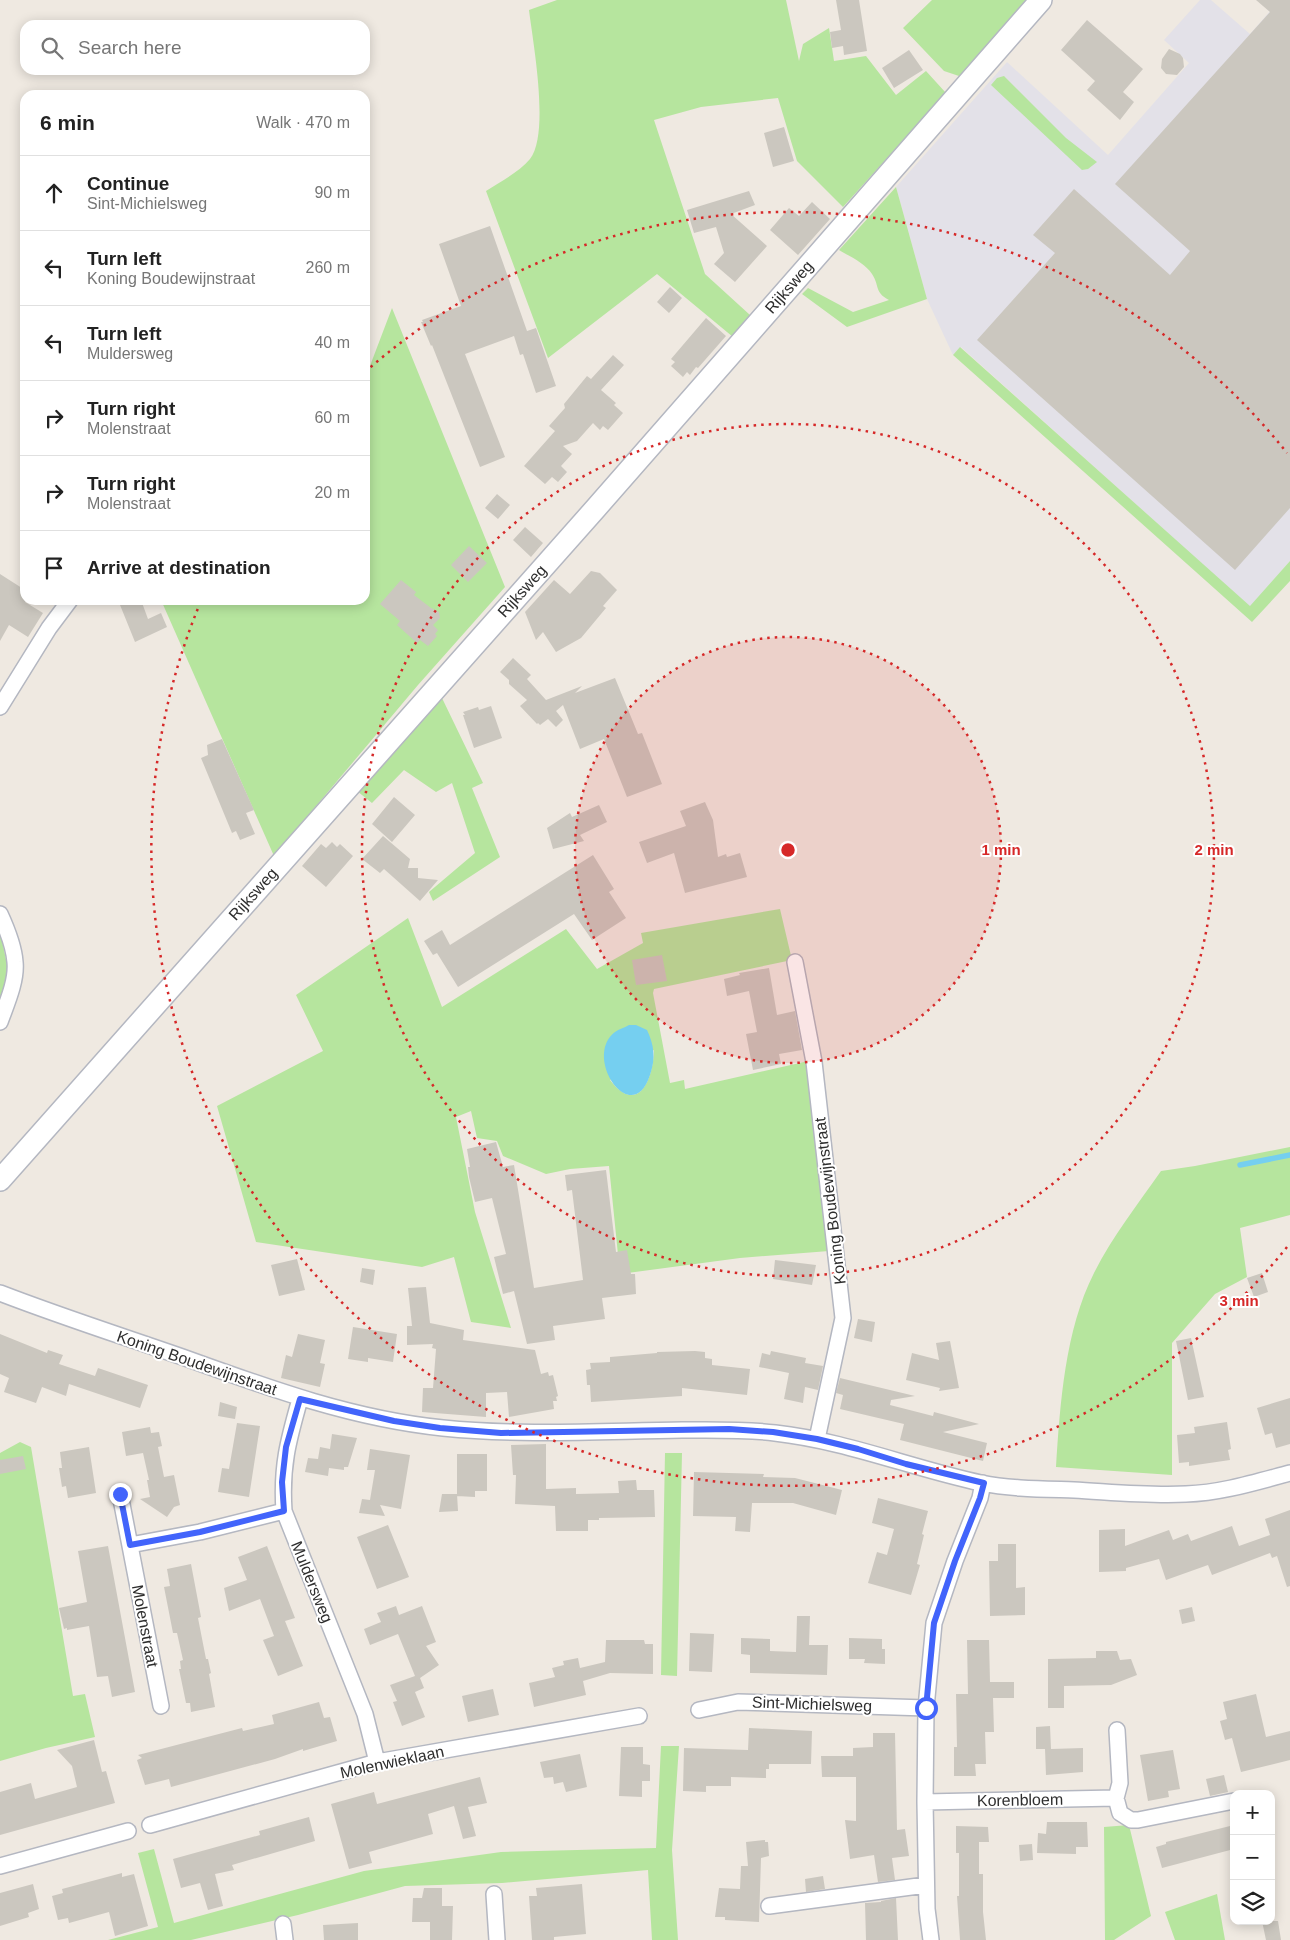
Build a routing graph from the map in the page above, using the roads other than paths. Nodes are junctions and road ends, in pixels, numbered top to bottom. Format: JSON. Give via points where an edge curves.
{"nodes":[{"id":1,"x":1041,"y":0,"type":"edge"},
{"id":2,"x":66,"y":605,"type":"edge"},
{"id":3,"x":0,"y":707,"type":"edge"},
{"id":4,"x":0,"y":914,"type":"edge"},
{"id":5,"x":795,"y":962,"type":"dead end"},
{"id":6,"x":0,"y":1022,"type":"edge"},
{"id":7,"x":0,"y":1180,"type":"edge"},
{"id":8,"x":0,"y":1293,"type":"edge"},
{"id":9,"x":300,"y":1399,"type":"junction"},
{"id":10,"x":817,"y":1439,"type":"junction"},
{"id":11,"x":1290,"y":1473,"type":"edge"},
{"id":12,"x":984,"y":1483,"type":"junction"},
{"id":13,"x":120,"y":1494,"type":"dead end"},
{"id":14,"x":284,"y":1511,"type":"junction"},
{"id":15,"x":130,"y":1545,"type":"junction"},
{"id":16,"x":161,"y":1706,"type":"dead end"},
{"id":17,"x":926,"y":1708,"type":"junction"},
{"id":18,"x":699,"y":1710,"type":"dead end"},
{"id":19,"x":638,"y":1716,"type":"dead end"},
{"id":20,"x":1118,"y":1730,"type":"dead end"},
{"id":21,"x":377,"y":1762,"type":"junction"},
{"id":22,"x":1116,"y":1798,"type":"junction"},
{"id":23,"x":925,"y":1802,"type":"junction"},
{"id":24,"x":1230,"y":1802,"type":"edge"},
{"id":25,"x":150,"y":1825,"type":"dead end"},
{"id":26,"x":128,"y":1831,"type":"dead end"},
{"id":27,"x":0,"y":1866,"type":"edge"},
{"id":28,"x":926,"y":1885,"type":"junction"},
{"id":29,"x":494,"y":1894,"type":"dead end"},
{"id":30,"x":769,"y":1906,"type":"dead end"},
{"id":31,"x":283,"y":1924,"type":"dead end"},
{"id":32,"x":286,"y":1940,"type":"edge"},
{"id":33,"x":497,"y":1940,"type":"edge"},
{"id":34,"x":931,"y":1940,"type":"edge"}],
"edges":[{"from":1,"to":7,"type":"main road","name":"Rijksweg"},
{"from":2,"to":3,"type":"street"},
{"from":4,"to":6,"type":"street","via":[[15,962],[11,992]]},
{"from":5,"to":10,"type":"street","name":"Koning Boudewijnstraat","via":[[814,1062],[843,1318]]},
{"from":8,"to":9,"type":"street","name":"Koning Boudewijnstraat"},
{"from":9,"to":10,"type":"street","name":"Koning Boudewijnstraat","via":[[394,1421],[501,1433],[729,1429]]},
{"from":9,"to":14,"type":"street","name":"Muldersweg","via":[[286,1447],[282,1482]]},
{"from":10,"to":12,"type":"street","name":"Koning Boudewijnstraat"},
{"from":11,"to":12,"type":"street","name":"Koning Boudewijnstraat","via":[[1224,1490],[1188,1494],[1141,1495]]},
{"from":12,"to":17,"type":"street","via":[[934,1623]]},
{"from":13,"to":15,"type":"street","name":"Molenstraat"},
{"from":14,"to":15,"type":"street"},
{"from":14,"to":21,"type":"street","name":"Muldersweg","via":[[365,1714]]},
{"from":15,"to":16,"type":"street","name":"Molenstraat"},
{"from":17,"to":18,"type":"street","name":"Sint-Michielsweg","via":[[738,1702]]},
{"from":17,"to":23,"type":"street"},
{"from":19,"to":21,"type":"street","name":"Molenwieklaan"},
{"from":20,"to":22,"type":"street","via":[[1120,1783]]},
{"from":21,"to":25,"type":"street","name":"Molenwieklaan"},
{"from":22,"to":23,"type":"street","name":"Korenbloem"},
{"from":22,"to":24,"type":"street","via":[[1120,1813],[1131,1820]]},
{"from":23,"to":28,"type":"street"},
{"from":26,"to":27,"type":"street"},
{"from":28,"to":30,"type":"street"},
{"from":28,"to":34,"type":"street"},
{"from":29,"to":33,"type":"street"},
{"from":31,"to":32,"type":"street"}]}
